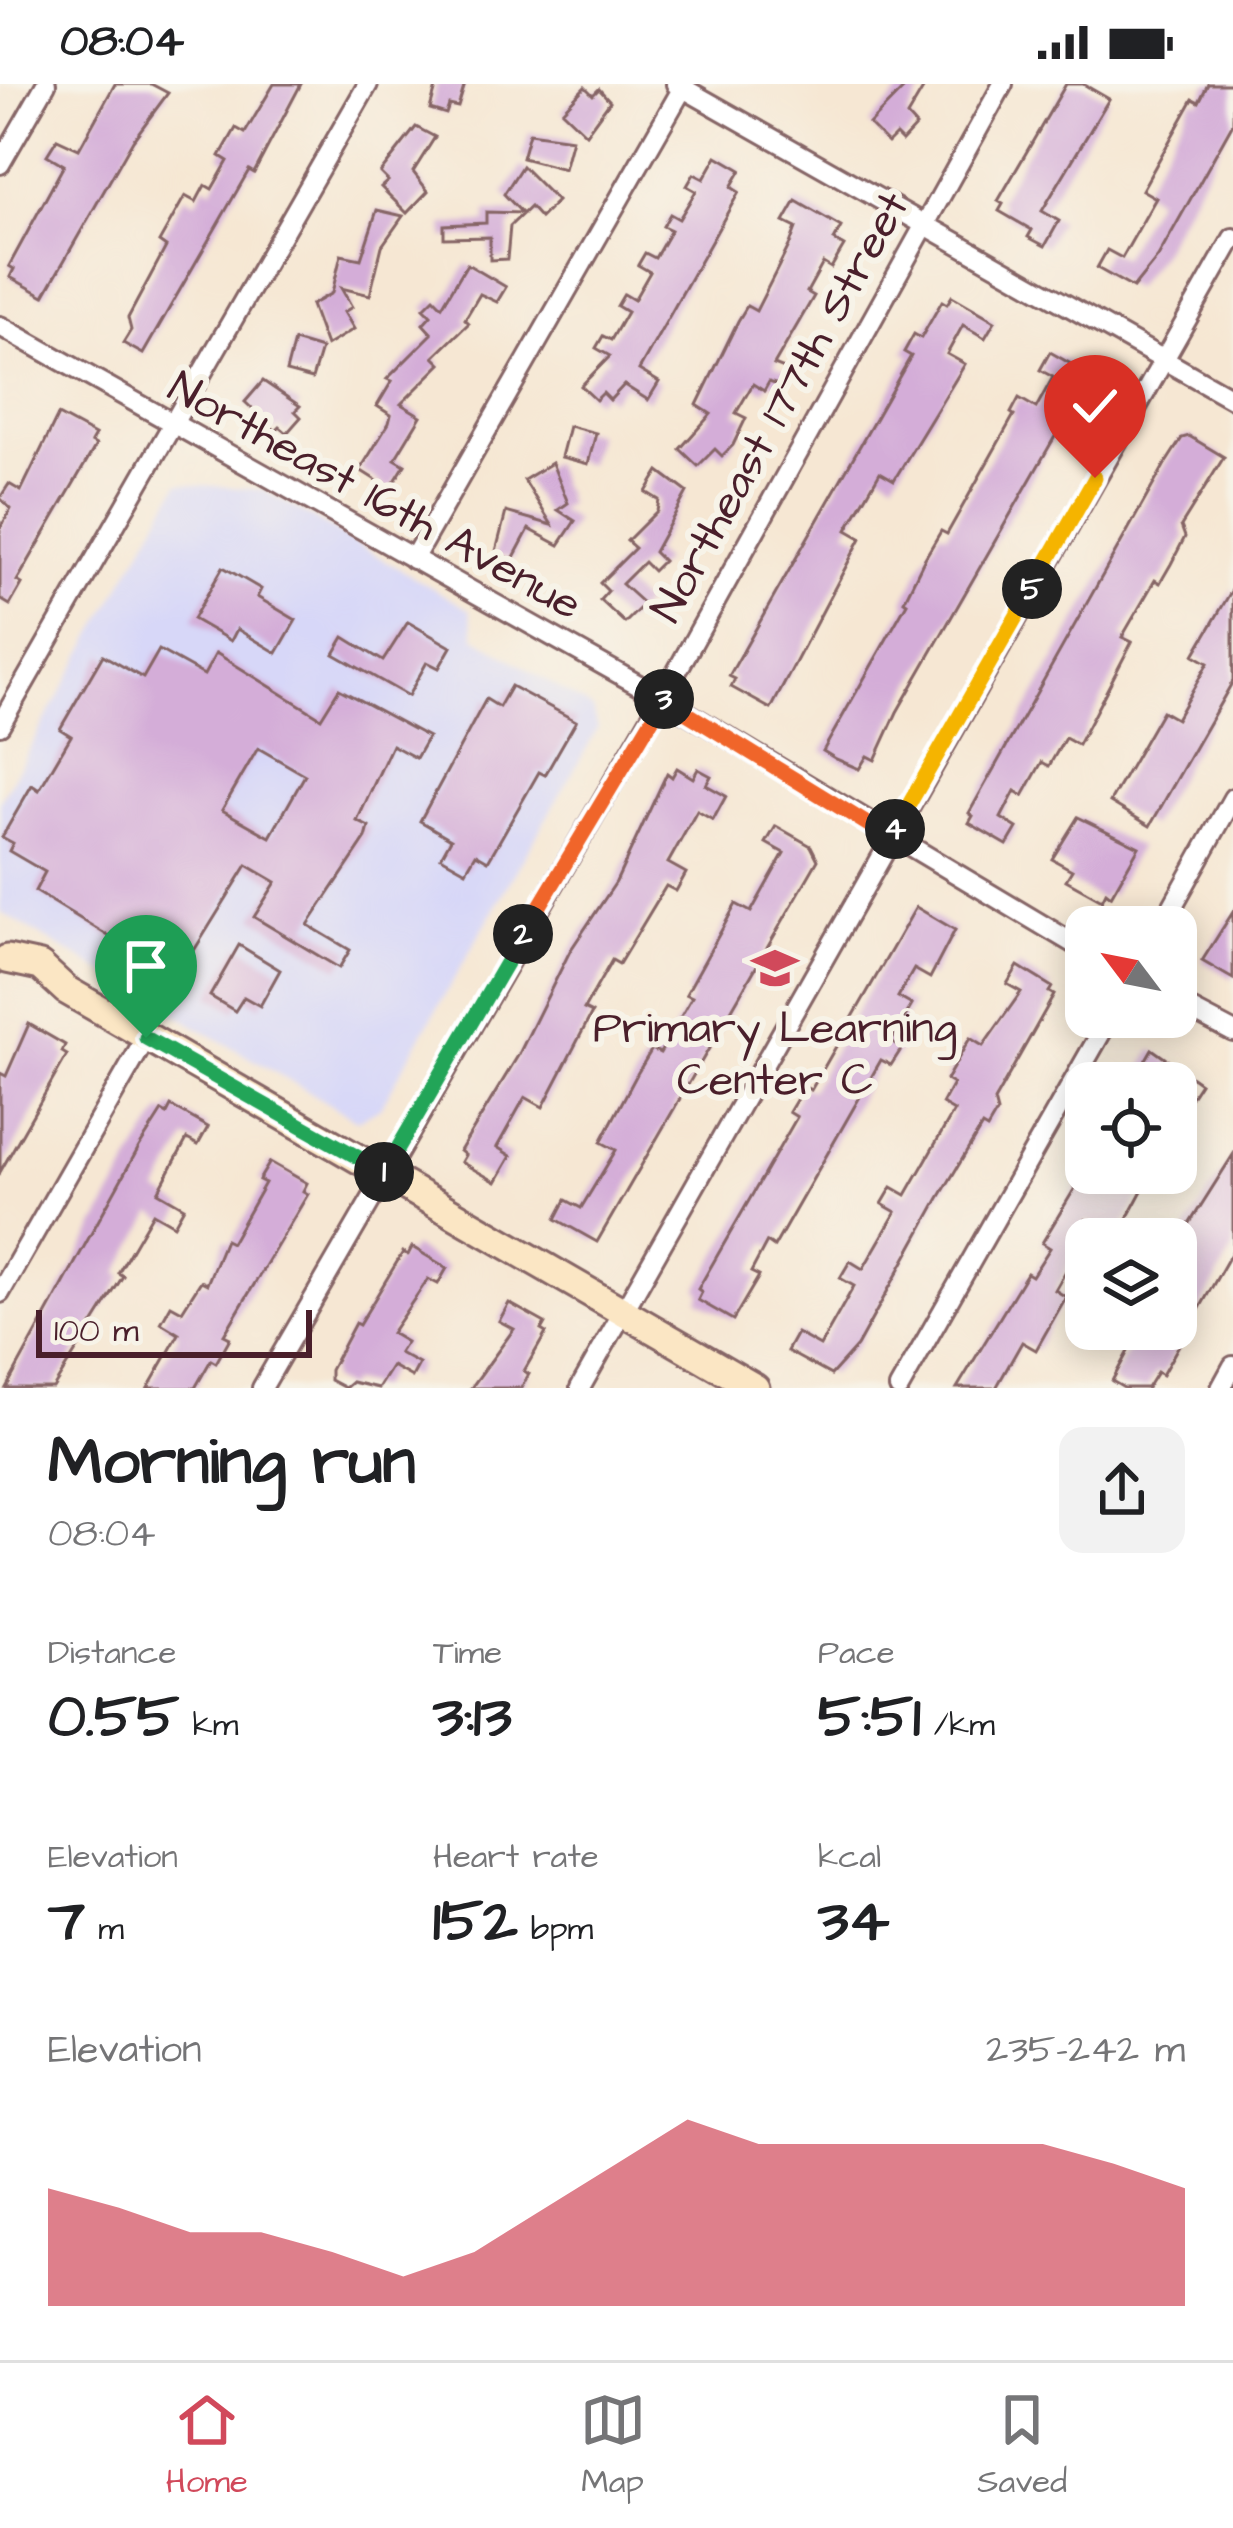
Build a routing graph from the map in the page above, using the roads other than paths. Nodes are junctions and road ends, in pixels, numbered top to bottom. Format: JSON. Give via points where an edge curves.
{"nodes":[{"id":1,"x":46,"y":84,"type":"edge"},
{"id":2,"x":368,"y":84,"type":"edge"},
{"id":3,"x":1003,"y":84,"type":"edge"},
{"id":4,"x":682,"y":85,"type":"edge"},
{"id":5,"x":0,"y":164,"type":"edge"},
{"id":6,"x":923,"y":223,"type":"junction"},
{"id":7,"x":1233,"y":238,"type":"edge"},
{"id":8,"x":0,"y":326,"type":"edge"},
{"id":9,"x":1164,"y":358,"type":"junction"},
{"id":10,"x":1233,"y":399,"type":"edge"},
{"id":11,"x":170,"y":424,"type":"junction"},
{"id":12,"x":413,"y":559,"type":"junction"},
{"id":13,"x":662,"y":698,"type":"junction"},
{"id":14,"x":0,"y":725,"type":"edge"},
{"id":15,"x":1233,"y":798,"type":"edge"},
{"id":16,"x":890,"y":838,"type":"junction"},
{"id":17,"x":1173,"y":906,"type":"edge"},
{"id":18,"x":1065,"y":939,"type":"edge"},
{"id":19,"x":3,"y":957,"type":"edge"},
{"id":20,"x":1197,"y":1013,"type":"edge"},
{"id":21,"x":1233,"y":1032,"type":"edge"},
{"id":22,"x":146,"y":1038,"type":"junction"},
{"id":23,"x":1098,"y":1038,"type":"edge"},
{"id":24,"x":382,"y":1175,"type":"junction"},
{"id":25,"x":0,"y":1293,"type":"edge"},
{"id":26,"x":623,"y":1313,"type":"junction"},
{"id":27,"x":1233,"y":1366,"type":"edge"},
{"id":28,"x":262,"y":1388,"type":"edge"},
{"id":29,"x":580,"y":1388,"type":"edge"},
{"id":30,"x":754,"y":1388,"type":"edge"},
{"id":31,"x":899,"y":1388,"type":"edge"},
{"id":32,"x":1221,"y":1388,"type":"edge"}],
"edges":[{"from":1,"to":5,"type":"street"},
{"from":2,"to":11,"type":"street"},
{"from":3,"to":6,"type":"street","name":"Northeast 177th Street"},
{"from":4,"to":6,"type":"street"},
{"from":4,"to":12,"type":"street"},
{"from":6,"to":9,"type":"street"},
{"from":6,"to":13,"type":"street","name":"Northeast 177th Street"},
{"from":7,"to":9,"type":"street"},
{"from":8,"to":11,"type":"street","name":"Northeast 16th Avenue"},
{"from":9,"to":10,"type":"street"},
{"from":9,"to":16,"type":"street"},
{"from":11,"to":12,"type":"street","name":"Northeast 16th Avenue"},
{"from":11,"to":14,"type":"street"},
{"from":12,"to":13,"type":"street","name":"Northeast 16th Avenue"},
{"from":13,"to":16,"type":"street","name":"Northeast 16th Avenue"},
{"from":13,"to":24,"type":"street","name":"Northeast 177th Street"},
{"from":15,"to":17,"type":"street"},
{"from":16,"to":18,"type":"street","name":"Northeast 16th Avenue"},
{"from":16,"to":26,"type":"street"},
{"from":19,"to":22,"type":"street","via":[[31,984],[66,990]]},
{"from":20,"to":21,"type":"street"},
{"from":22,"to":24,"type":"street"},
{"from":22,"to":25,"type":"street"},
{"from":23,"to":31,"type":"street"},
{"from":24,"to":26,"type":"street"},
{"from":24,"to":28,"type":"street","name":"Northeast 177th Street"},
{"from":26,"to":29,"type":"street"},
{"from":26,"to":30,"type":"street"},
{"from":27,"to":32,"type":"street"}]}
